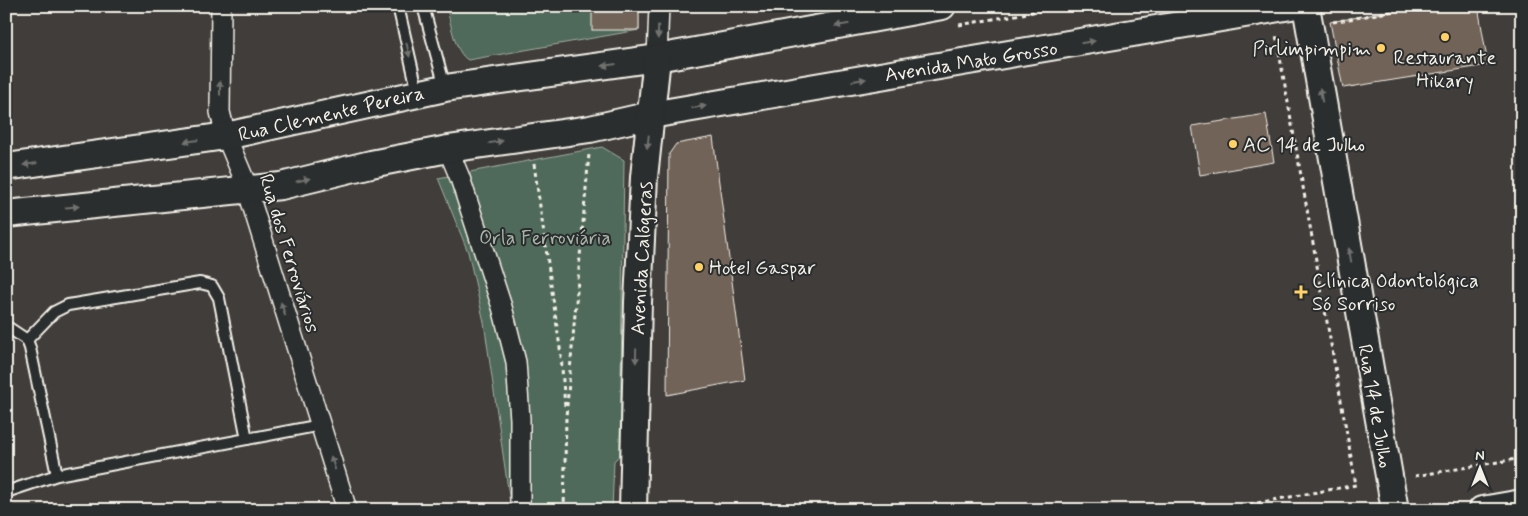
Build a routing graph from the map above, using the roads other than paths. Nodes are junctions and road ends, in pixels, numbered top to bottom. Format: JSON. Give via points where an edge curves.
{"nodes":[{"id":1,"x":221,"y":6,"type":"edge"},
{"id":2,"x":398,"y":6,"type":"edge"},
{"id":3,"x":423,"y":6,"type":"edge"},
{"id":4,"x":659,"y":6,"type":"edge"},
{"id":5,"x":942,"y":6,"type":"edge"},
{"id":6,"x":1291,"y":6,"type":"edge"},
{"id":7,"x":1306,"y":6,"type":"edge"},
{"id":8,"x":657,"y":58,"type":"junction"},
{"id":9,"x":445,"y":88,"type":"junction"},
{"id":10,"x":418,"y":93,"type":"junction"},
{"id":11,"x":651,"y":115,"type":"junction"},
{"id":12,"x":226,"y":136,"type":"junction"},
{"id":13,"x":448,"y":150,"type":"junction"},
{"id":14,"x":6,"y":167,"type":"edge"},
{"id":15,"x":246,"y":188,"type":"junction"},
{"id":16,"x":6,"y":214,"type":"edge"},
{"id":17,"x":6,"y":326,"type":"edge"},
{"id":18,"x":27,"y":340,"type":"junction"},
{"id":19,"x":321,"y":425,"type":"junction"},
{"id":20,"x":247,"y":439,"type":"junction"},
{"id":21,"x":58,"y":474,"type":"junction"},
{"id":22,"x":6,"y":492,"type":"edge"},
{"id":23,"x":1522,"y":502,"type":"edge"},
{"id":24,"x":348,"y":510,"type":"edge"},
{"id":25,"x":520,"y":510,"type":"edge"},
{"id":26,"x":632,"y":510,"type":"edge"},
{"id":27,"x":1394,"y":510,"type":"edge"},
{"id":28,"x":1482,"y":510,"type":"edge"}],
"edges":[{"from":12,"to":1,"type":"street","name":"Rua dos Ferroviários","one_way":true,"via":[[220,112]]},
{"from":2,"to":10,"type":"lane","one_way":true},
{"from":3,"to":9,"type":"lane"},
{"from":4,"to":8,"type":"street","name":"Avenida Calógeras","one_way":true},
{"from":5,"to":8,"type":"main road","one_way":true},
{"from":11,"to":6,"type":"main road","name":"Avenida Mato Grosso","one_way":true},
{"from":27,"to":7,"type":"main road","name":"Rua 14 de Julho","one_way":true},
{"from":8,"to":9,"type":"main road","name":"Rua Clemente Pereira","one_way":true},
{"from":8,"to":11,"type":"main road","name":"Avenida Calógeras"},
{"from":9,"to":10,"type":"main road","name":"Rua Clemente Pereira"},
{"from":10,"to":12,"type":"main road","name":"Rua Clemente Pereira"},
{"from":13,"to":11,"type":"main road","one_way":true,"via":[[590,129]]},
{"from":11,"to":26,"type":"main road","name":"Avenida Calógeras","one_way":true,"via":[[644,177]]},
{"from":12,"to":14,"type":"main road","name":"Rua Clemente Pereira","one_way":true},
{"from":12,"to":15,"type":"street","name":"Rua dos Ferroviários"},
{"from":15,"to":13,"type":"main road","one_way":true,"via":[[281,186],[371,164]]},
{"from":13,"to":25,"type":"street","via":[[502,307],[516,362]]},
{"from":16,"to":15,"type":"main road","one_way":true},
{"from":19,"to":15,"type":"street","name":"Rua dos Ferroviários","one_way":true},
{"from":17,"to":18,"type":"lane"},
{"from":18,"to":20,"type":"lane","via":[[54,312],[68,305],[200,283],[212,286],[219,298]]},
{"from":18,"to":21,"type":"lane"},
{"from":19,"to":20,"type":"lane"},
{"from":24,"to":19,"type":"street","name":"Rua dos Ferroviários","one_way":true},
{"from":20,"to":21,"type":"lane"},
{"from":21,"to":22,"type":"lane"},
{"from":23,"to":28,"type":"main road"}]}
